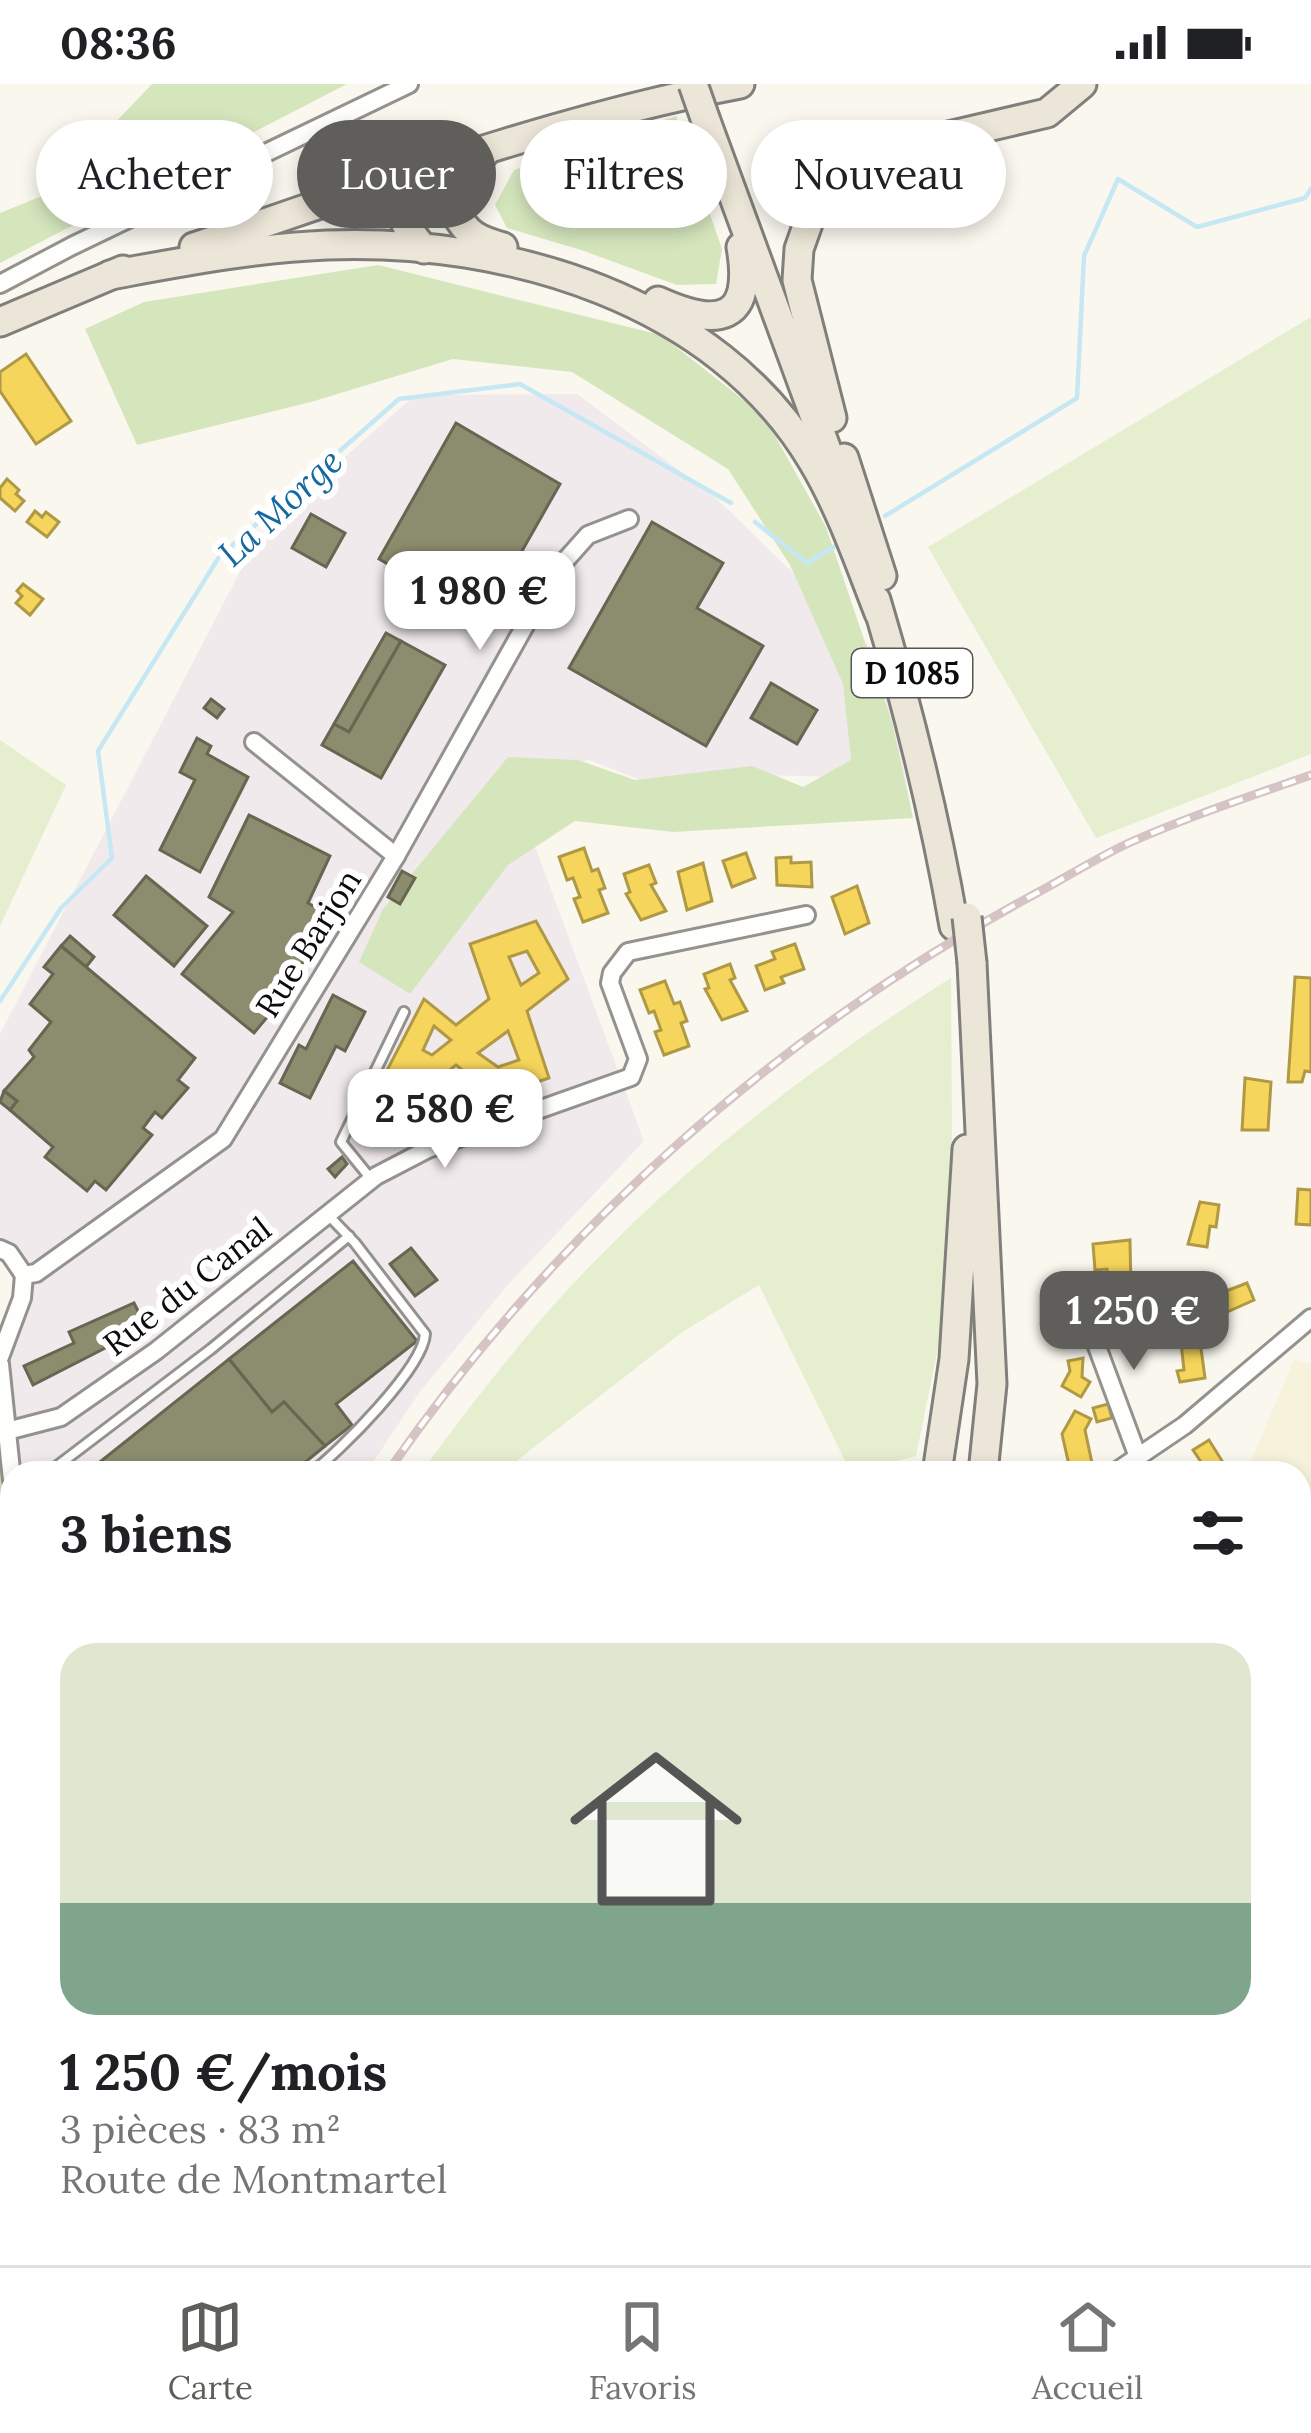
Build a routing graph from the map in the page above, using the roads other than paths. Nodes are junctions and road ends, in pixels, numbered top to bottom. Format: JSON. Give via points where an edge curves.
{"nodes":[{"id":1,"x":409,"y":84,"type":"edge"},
{"id":2,"x":1072,"y":90,"type":"edge"},
{"id":3,"x":714,"y":96,"type":"edge"},
{"id":4,"x":496,"y":149,"type":"edge"},
{"id":5,"x":297,"y":212,"type":"edge"},
{"id":6,"x":408,"y":228,"type":"edge"},
{"id":7,"x":463,"y":228,"type":"edge"},
{"id":8,"x":424,"y":249,"type":"junction"},
{"id":9,"x":110,"y":275,"type":"junction"},
{"id":10,"x":0,"y":284,"type":"edge"},
{"id":11,"x":0,"y":322,"type":"edge"},
{"id":12,"x":836,"y":434,"type":"junction"},
{"id":13,"x":629,"y":519,"type":"dead end"},
{"id":14,"x":879,"y":613,"type":"junction"},
{"id":15,"x":254,"y":742,"type":"dead end"},
{"id":16,"x":396,"y":856,"type":"junction"},
{"id":17,"x":806,"y":915,"type":"dead end"},
{"id":18,"x":961,"y":922,"type":"junction"},
{"id":19,"x":966,"y":967,"type":"junction"},
{"id":20,"x":404,"y":1012,"type":"dead end"},
{"id":21,"x":982,"y":1104,"type":"junction"},
{"id":22,"x":372,"y":1180,"type":"junction"},
{"id":23,"x":327,"y":1215,"type":"junction"},
{"id":24,"x":349,"y":1236,"type":"junction"},
{"id":25,"x":0,"y":1249,"type":"edge"},
{"id":26,"x":24,"y":1275,"type":"junction"},
{"id":27,"x":1150,"y":1295,"type":"dead end"},
{"id":28,"x":1311,"y":1318,"type":"edge"},
{"id":29,"x":0,"y":1360,"type":"edge"},
{"id":30,"x":7,"y":1430,"type":"junction"},
{"id":31,"x":1138,"y":1456,"type":"junction"},
{"id":32,"x":10,"y":1461,"type":"edge"},
{"id":33,"x":64,"y":1461,"type":"edge"},
{"id":34,"x":326,"y":1461,"type":"edge"},
{"id":35,"x":943,"y":1461,"type":"edge"},
{"id":36,"x":943,"y":1461,"type":"edge"},
{"id":37,"x":984,"y":1461,"type":"edge"},
{"id":38,"x":1131,"y":1461,"type":"edge"}],
"edges":[{"from":1,"to":10,"type":"street"},
{"from":2,"to":12,"type":"main road","via":[[1047,112],[893,149],[843,178],[811,215],[796,280]]},
{"from":3,"to":4,"type":"main road"},
{"from":3,"to":7,"type":"main road","via":[[746,280],[724,316],[681,311]]},
{"from":3,"to":12,"type":"main road","number":"D 1085"},
{"from":3,"to":14,"type":"main road","number":"D 1085"},
{"from":5,"to":9,"type":"main road"},
{"from":6,"to":8,"type":"main road"},
{"from":8,"to":9,"type":"main road","via":[[326,245]]},
{"from":8,"to":14,"type":"main road","via":[[541,270],[609,292],[741,375],[812,460]]},
{"from":9,"to":11,"type":"main road"},
{"from":12,"to":18,"type":"main road","number":"D 1085","via":[[928,727]]},
{"from":13,"to":16,"type":"street","name":"Rue Barjon","via":[[588,535],[555,572]]},
{"from":14,"to":18,"type":"main road","number":"D 1085"},
{"from":15,"to":16,"type":"street"},
{"from":16,"to":26,"type":"street","name":"Rue Barjon","via":[[223,1138]]},
{"from":17,"to":22,"type":"street","name":"Rue du Canal","via":[[628,952],[610,983],[638,1060],[631,1077],[428,1149]]},
{"from":18,"to":19,"type":"main road","number":"D 1085","bridge":true},
{"from":19,"to":21,"type":"main road","number":"D 1085"},
{"from":19,"to":35,"type":"main road","number":"D 1085","via":[[964,1232]]},
{"from":20,"to":22,"type":"lane","via":[[341,1142]]},
{"from":21,"to":36,"type":"main road","number":"D 1085","via":[[974,1275]]},
{"from":21,"to":37,"type":"main road","via":[[992,1384]]},
{"from":22,"to":23,"type":"street","name":"Rue du Canal"},
{"from":23,"to":24,"type":"lane"},
{"from":23,"to":30,"type":"street","name":"Rue du Canal","via":[[61,1417]]},
{"from":24,"to":33,"type":"lane"},
{"from":24,"to":34,"type":"lane","via":[[425,1334],[424,1348]]},
{"from":25,"to":26,"type":"street"},
{"from":26,"to":29,"type":"street"},
{"from":27,"to":31,"type":"street","via":[[1092,1333]]},
{"from":28,"to":31,"type":"street"},
{"from":29,"to":30,"type":"street"},
{"from":30,"to":32,"type":"street"},
{"from":31,"to":38,"type":"street"}]}
